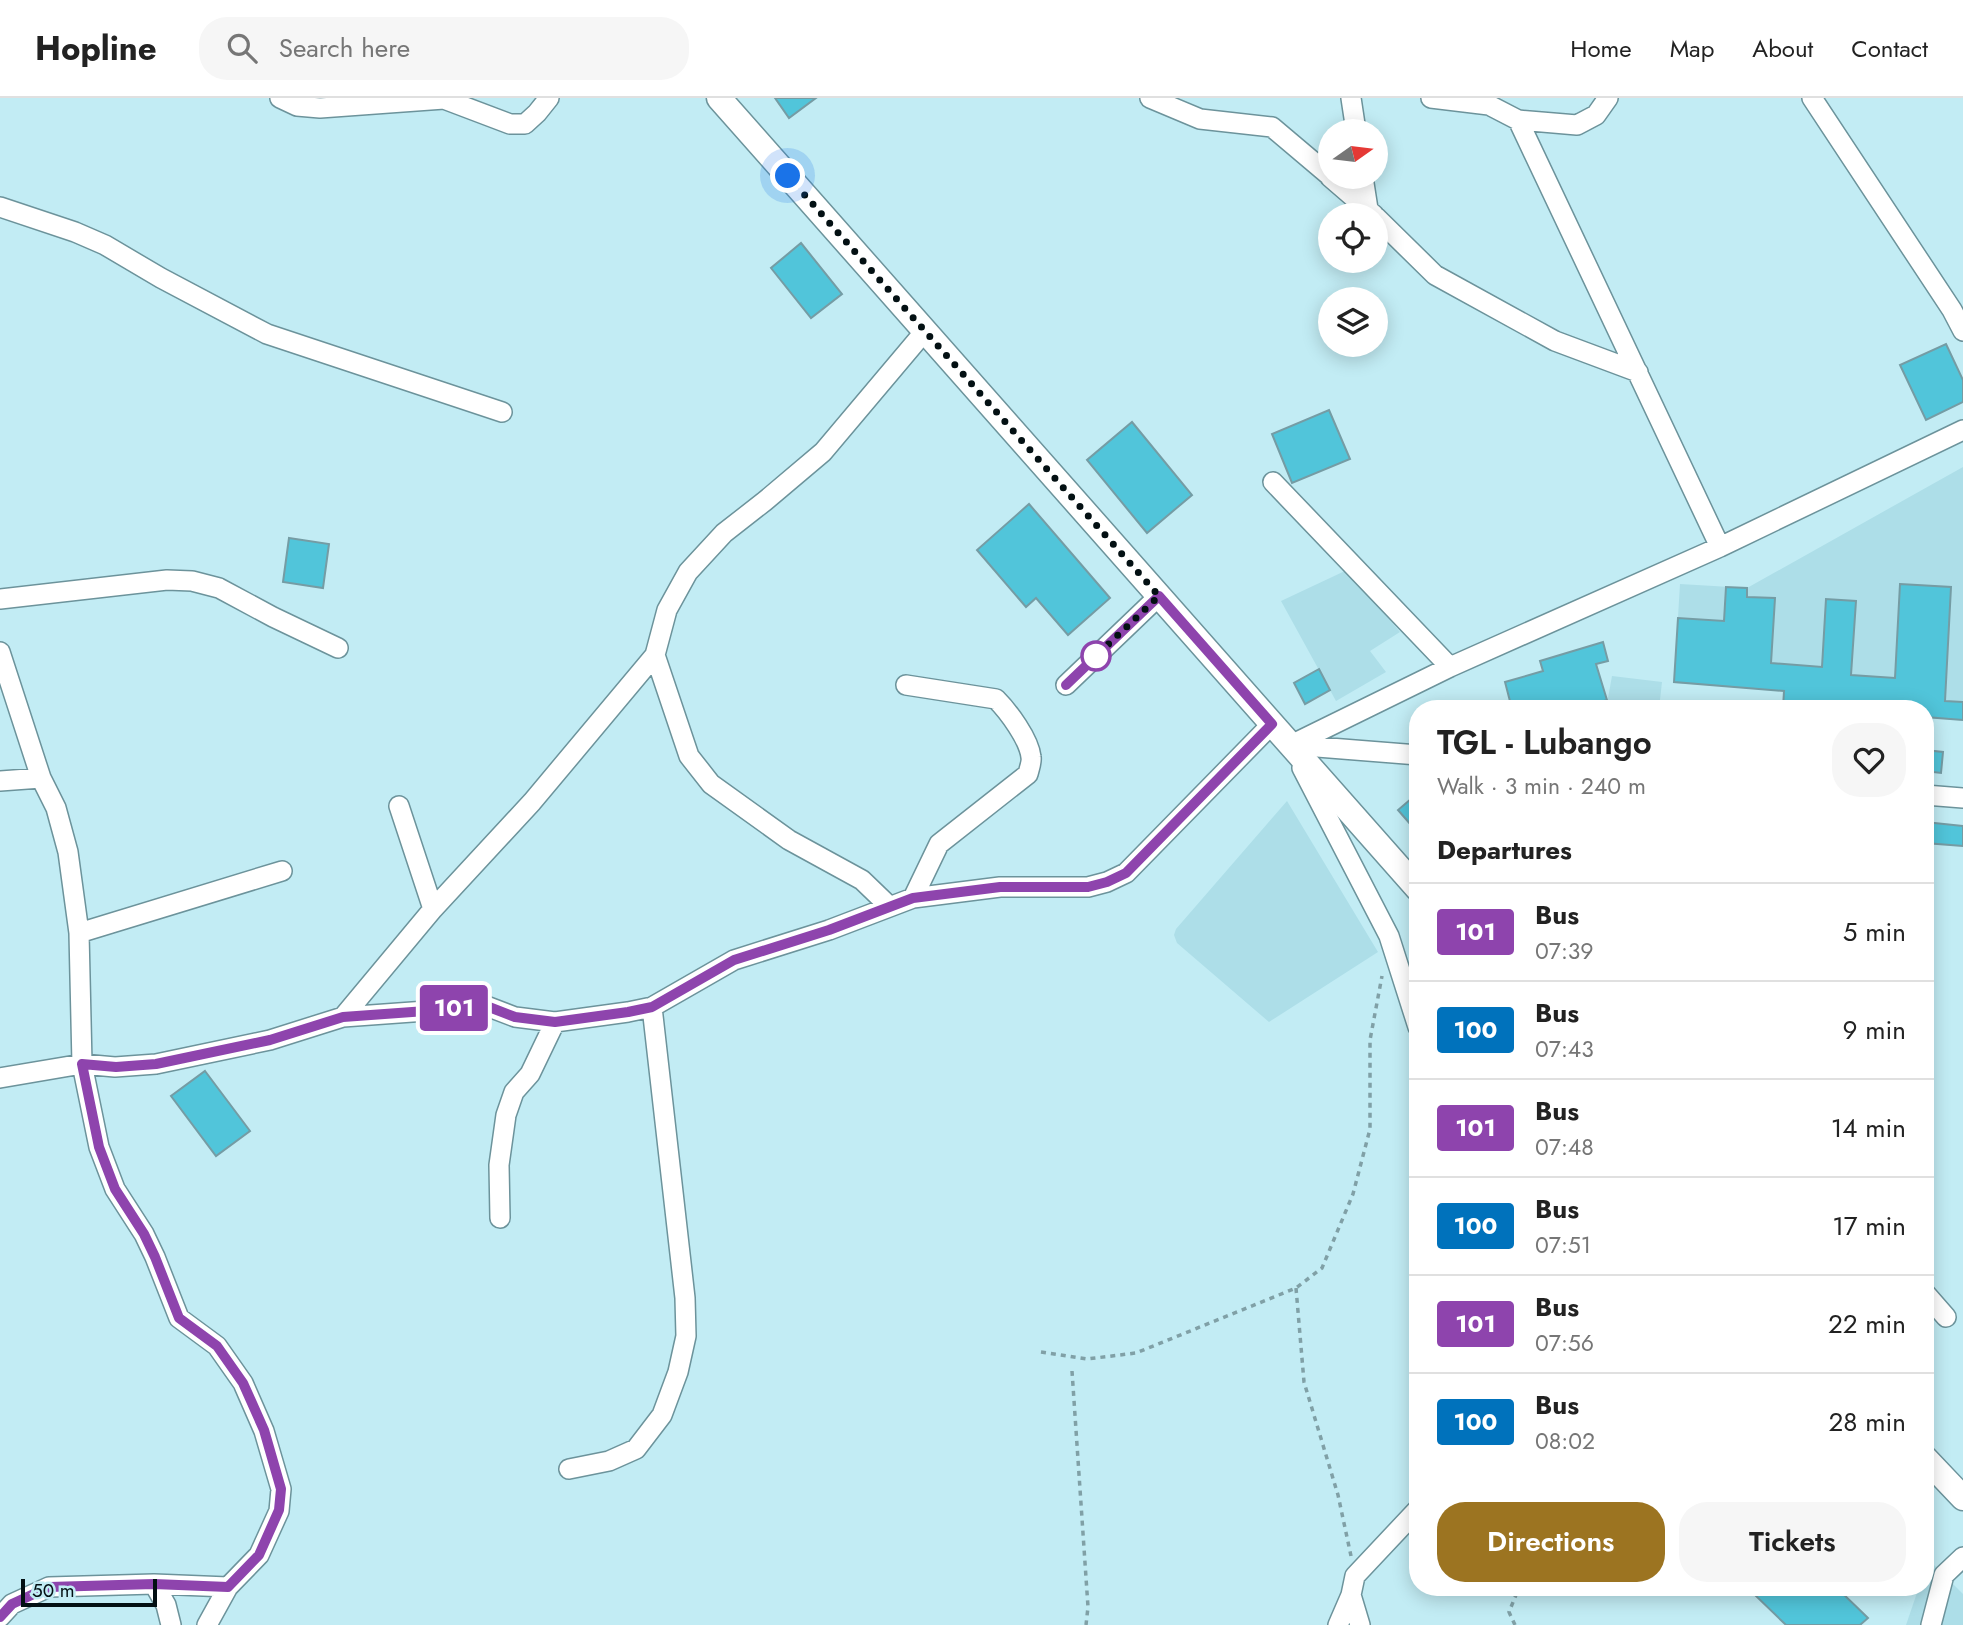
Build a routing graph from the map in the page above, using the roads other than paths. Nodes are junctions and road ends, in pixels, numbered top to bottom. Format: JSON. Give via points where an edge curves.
{"nodes":[{"id":1,"x":280,"y":98,"type":"edge"},
{"id":2,"x":549,"y":98,"type":"edge"},
{"id":3,"x":719,"y":98,"type":"edge"},
{"id":4,"x":1150,"y":98,"type":"edge"},
{"id":5,"x":1351,"y":98,"type":"edge"},
{"id":6,"x":1431,"y":98,"type":"edge"},
{"id":7,"x":1608,"y":98,"type":"edge"},
{"id":8,"x":1811,"y":100,"type":"edge"},
{"id":9,"x":1354,"y":119,"type":"edge"},
{"id":10,"x":1518,"y":120,"type":"junction"},
{"id":11,"x":1318,"y":167,"type":"edge"},
{"id":12,"x":1344,"y":189,"type":"edge"},
{"id":13,"x":1360,"y":203,"type":"edge"},
{"id":14,"x":0,"y":207,"type":"edge"},
{"id":15,"x":1388,"y":229,"type":"edge"},
{"id":16,"x":925,"y":331,"type":"junction"},
{"id":17,"x":1963,"y":331,"type":"edge"},
{"id":18,"x":1638,"y":372,"type":"junction"},
{"id":19,"x":502,"y":412,"type":"dead end"},
{"id":20,"x":1963,"y":430,"type":"edge"},
{"id":21,"x":1273,"y":482,"type":"dead end"},
{"id":22,"x":1720,"y":548,"type":"junction"},
{"id":23,"x":1159,"y":596,"type":"junction"},
{"id":24,"x":0,"y":599,"type":"edge"},
{"id":25,"x":338,"y":648,"type":"dead end"},
{"id":26,"x":0,"y":652,"type":"edge"},
{"id":27,"x":655,"y":655,"type":"junction"},
{"id":28,"x":1450,"y":667,"type":"junction"},
{"id":29,"x":906,"y":685,"type":"dead end"},
{"id":30,"x":1066,"y":685,"type":"dead end"},
{"id":31,"x":1272,"y":724,"type":"junction"},
{"id":32,"x":1291,"y":745,"type":"junction"},
{"id":33,"x":1409,"y":754,"type":"edge"},
{"id":34,"x":41,"y":778,"type":"junction"},
{"id":35,"x":0,"y":781,"type":"edge"},
{"id":36,"x":1934,"y":796,"type":"edge"},
{"id":37,"x":1963,"y":798,"type":"edge"},
{"id":38,"x":399,"y":806,"type":"dead end"},
{"id":39,"x":282,"y":872,"type":"dead end"},
{"id":40,"x":1409,"y":879,"type":"edge"},
{"id":41,"x":913,"y":898,"type":"junction"},
{"id":42,"x":889,"y":906,"type":"junction"},
{"id":43,"x":433,"y":909,"type":"junction"},
{"id":44,"x":79,"y":933,"type":"junction"},
{"id":45,"x":1409,"y":999,"type":"edge"},
{"id":46,"x":652,"y":1007,"type":"junction"},
{"id":47,"x":343,"y":1017,"type":"junction"},
{"id":48,"x":555,"y":1022,"type":"junction"},
{"id":49,"x":82,"y":1064,"type":"junction"},
{"id":50,"x":0,"y":1078,"type":"edge"},
{"id":51,"x":500,"y":1218,"type":"dead end"},
{"id":52,"x":1934,"y":1303,"type":"edge"},
{"id":53,"x":1946,"y":1317,"type":"dead end"},
{"id":54,"x":1934,"y":1468,"type":"edge"},
{"id":55,"x":569,"y":1469,"type":"dead end"},
{"id":56,"x":1963,"y":1499,"type":"edge"},
{"id":57,"x":1409,"y":1520,"type":"edge"},
{"id":58,"x":1963,"y":1557,"type":"edge"},
{"id":59,"x":154,"y":1584,"type":"junction"},
{"id":60,"x":1353,"y":1586,"type":"junction"},
{"id":61,"x":228,"y":1587,"type":"junction"},
{"id":62,"x":0,"y":1617,"type":"edge"},
{"id":63,"x":171,"y":1625,"type":"edge"},
{"id":64,"x":207,"y":1625,"type":"edge"},
{"id":65,"x":1338,"y":1625,"type":"edge"},
{"id":66,"x":1360,"y":1625,"type":"edge"},
{"id":67,"x":1931,"y":1625,"type":"edge"}],
"edges":[{"from":1,"to":2,"type":"street","via":[[297,106],[320,108],[444,99],[510,124],[525,124]]},
{"from":3,"to":16,"type":"main road"},
{"from":4,"to":11,"type":"street","via":[[1200,119],[1272,127]]},
{"from":5,"to":9,"type":"street"},
{"from":6,"to":10,"type":"street","via":[[1489,105]]},
{"from":7,"to":10,"type":"street","via":[[1596,115],[1577,125]]},
{"from":8,"to":17,"type":"street"},
{"from":10,"to":18,"type":"street"},
{"from":12,"to":13,"type":"street"},
{"from":14,"to":19,"type":"street","via":[[105,245],[267,334]]},
{"from":15,"to":18,"type":"street","via":[[1435,275],[1555,341]]},
{"from":16,"to":23,"type":"main road"},
{"from":16,"to":27,"type":"street","via":[[823,452],[724,533],[688,572],[667,610]]},
{"from":18,"to":22,"type":"street"},
{"from":20,"to":22,"type":"street"},
{"from":21,"to":28,"type":"street"},
{"from":22,"to":28,"type":"street"},
{"from":23,"to":30,"type":"street"},
{"from":23,"to":31,"type":"main road"},
{"from":24,"to":25,"type":"street","via":[[167,580],[192,582],[219,588]]},
{"from":26,"to":34,"type":"street"},
{"from":27,"to":42,"type":"street","via":[[688,756],[711,784],[789,840],[862,880]]},
{"from":27,"to":43,"type":"street","via":[[532,802]]},
{"from":28,"to":32,"type":"street"},
{"from":29,"to":41,"type":"street","via":[[996,699],[1025,740],[1031,757],[1028,774],[939,844]]},
{"from":31,"to":32,"type":"main road"},
{"from":31,"to":41,"type":"street","via":[[1126,873],[1088,887],[1000,887]]},
{"from":32,"to":33,"type":"street"},
{"from":32,"to":40,"type":"main road"},
{"from":32,"to":45,"type":"street","via":[[1389,936]]},
{"from":34,"to":35,"type":"street"},
{"from":34,"to":44,"type":"street","via":[[56,808],[68,852]]},
{"from":36,"to":37,"type":"street"},
{"from":38,"to":43,"type":"street"},
{"from":39,"to":44,"type":"street"},
{"from":41,"to":42,"type":"street"},
{"from":42,"to":46,"type":"street","via":[[734,960]]},
{"from":43,"to":47,"type":"street"},
{"from":44,"to":49,"type":"street"},
{"from":46,"to":48,"type":"street"},
{"from":46,"to":55,"type":"street","via":[[687,1336],[662,1415],[636,1449],[609,1461]]},
{"from":47,"to":48,"type":"street","via":[[471,1005]]},
{"from":47,"to":49,"type":"street","via":[[270,1040],[156,1064]]},
{"from":48,"to":51,"type":"street","via":[[530,1074],[514,1091],[506,1115],[499,1165]]},
{"from":49,"to":50,"type":"street"},
{"from":49,"to":61,"type":"street","via":[[99,1147],[115,1189],[144,1234],[179,1318],[217,1346],[243,1383],[264,1430],[281,1489],[279,1510],[259,1555]]},
{"from":52,"to":53,"type":"street"},
{"from":54,"to":56,"type":"main road"},
{"from":57,"to":60,"type":"street"},
{"from":58,"to":67,"type":"street","via":[[1944,1575]]},
{"from":59,"to":61,"type":"street"},
{"from":59,"to":62,"type":"street","via":[[49,1587],[12,1604]]},
{"from":59,"to":63,"type":"street"},
{"from":60,"to":65,"type":"street"},
{"from":60,"to":66,"type":"street"},
{"from":61,"to":64,"type":"street"}]}
